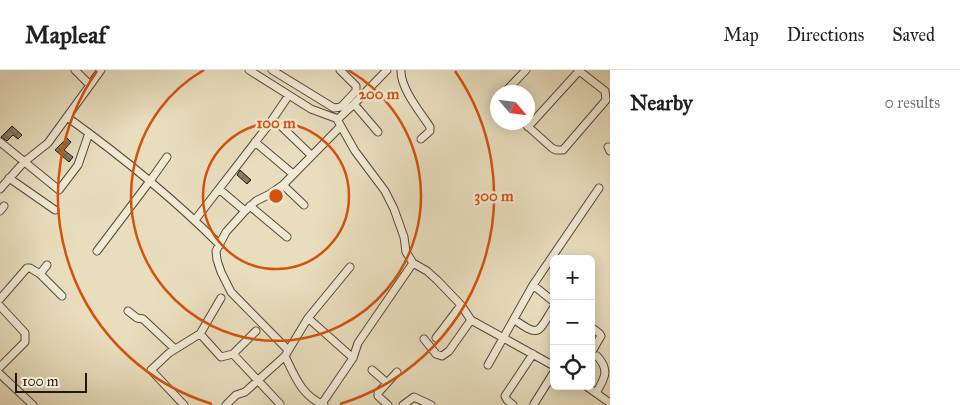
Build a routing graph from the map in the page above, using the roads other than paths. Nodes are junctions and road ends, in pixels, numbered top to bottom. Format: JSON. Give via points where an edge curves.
{"nodes":[{"id":1,"x":75,"y":70,"type":"edge"},
{"id":2,"x":101,"y":70,"type":"edge"},
{"id":3,"x":249,"y":70,"type":"edge"},
{"id":4,"x":272,"y":70,"type":"edge"},
{"id":5,"x":340,"y":70,"type":"edge"},
{"id":6,"x":387,"y":70,"type":"edge"},
{"id":7,"x":401,"y":70,"type":"edge"},
{"id":8,"x":526,"y":70,"type":"edge"},
{"id":9,"x":578,"y":70,"type":"edge"},
{"id":10,"x":90,"y":85,"type":"junction"},
{"id":11,"x":512,"y":85,"type":"edge"},
{"id":12,"x":289,"y":95,"type":"junction"},
{"id":13,"x":354,"y":104,"type":"junction"},
{"id":14,"x":535,"y":115,"type":"edge"},
{"id":15,"x":67,"y":117,"type":"junction"},
{"id":16,"x":338,"y":118,"type":"junction"},
{"id":17,"x":340,"y":126,"type":"junction"},
{"id":18,"x":282,"y":127,"type":"dead end"},
{"id":19,"x":532,"y":130,"type":"edge"},
{"id":20,"x":378,"y":132,"type":"dead end"},
{"id":21,"x":89,"y":133,"type":"junction"},
{"id":22,"x":421,"y":139,"type":"dead end"},
{"id":23,"x":0,"y":142,"type":"edge"},
{"id":24,"x":256,"y":142,"type":"junction"},
{"id":25,"x":311,"y":155,"type":"junction"},
{"id":26,"x":167,"y":156,"type":"dead end"},
{"id":27,"x":24,"y":162,"type":"junction"},
{"id":28,"x":293,"y":174,"type":"junction"},
{"id":29,"x":10,"y":178,"type":"junction"},
{"id":30,"x":150,"y":181,"type":"junction"},
{"id":31,"x":283,"y":186,"type":"junction"},
{"id":32,"x":1,"y":187,"type":"edge"},
{"id":33,"x":219,"y":188,"type":"junction"},
{"id":34,"x":599,"y":188,"type":"dead end"},
{"id":35,"x":304,"y":206,"type":"dead end"},
{"id":36,"x":247,"y":209,"type":"junction"},
{"id":37,"x":55,"y":210,"type":"dead end"},
{"id":38,"x":195,"y":220,"type":"junction"},
{"id":39,"x":287,"y":237,"type":"dead end"},
{"id":40,"x":220,"y":245,"type":"junction"},
{"id":41,"x":97,"y":251,"type":"dead end"},
{"id":42,"x":413,"y":263,"type":"junction"},
{"id":43,"x":47,"y":265,"type":"dead end"},
{"id":44,"x":350,"y":267,"type":"dead end"},
{"id":45,"x":40,"y":274,"type":"junction"},
{"id":46,"x":533,"y":285,"type":"junction"},
{"id":47,"x":62,"y":296,"type":"dead end"},
{"id":48,"x":220,"y":298,"type":"dead end"},
{"id":49,"x":0,"y":299,"type":"edge"},
{"id":50,"x":552,"y":300,"type":"edge"},
{"id":51,"x":461,"y":305,"type":"junction"},
{"id":52,"x":0,"y":306,"type":"edge"},
{"id":53,"x":128,"y":311,"type":"dead end"},
{"id":54,"x":550,"y":313,"type":"edge"},
{"id":55,"x":308,"y":318,"type":"junction"},
{"id":56,"x":471,"y":320,"type":"junction"},
{"id":57,"x":515,"y":320,"type":"junction"},
{"id":58,"x":595,"y":330,"type":"edge"},
{"id":59,"x":256,"y":331,"type":"dead end"},
{"id":60,"x":200,"y":334,"type":"junction"},
{"id":61,"x":436,"y":338,"type":"dead end"},
{"id":62,"x":504,"y":338,"type":"junction"},
{"id":63,"x":424,"y":339,"type":"dead end"},
{"id":64,"x":175,"y":349,"type":"junction"},
{"id":65,"x":595,"y":352,"type":"edge"},
{"id":66,"x":286,"y":353,"type":"junction"},
{"id":67,"x":233,"y":354,"type":"junction"},
{"id":68,"x":533,"y":354,"type":"junction"},
{"id":69,"x":595,"y":356,"type":"edge"},
{"id":70,"x":353,"y":358,"type":"junction"},
{"id":71,"x":550,"y":364,"type":"edge"},
{"id":72,"x":488,"y":365,"type":"dead end"},
{"id":73,"x":0,"y":367,"type":"edge"},
{"id":74,"x":372,"y":370,"type":"dead end"},
{"id":75,"x":397,"y":372,"type":"dead end"},
{"id":76,"x":0,"y":374,"type":"edge"},
{"id":77,"x":550,"y":378,"type":"edge"},
{"id":78,"x":258,"y":379,"type":"junction"},
{"id":79,"x":387,"y":383,"type":"junction"},
{"id":80,"x":592,"y":390,"type":"edge"},
{"id":81,"x":596,"y":393,"type":"junction"},
{"id":82,"x":610,"y":403,"type":"edge"},
{"id":83,"x":280,"y":404,"type":"edge"},
{"id":84,"x":534,"y":404,"type":"dead end"},
{"id":85,"x":33,"y":405,"type":"edge"},
{"id":86,"x":184,"y":405,"type":"edge"},
{"id":87,"x":226,"y":405,"type":"edge"},
{"id":88,"x":322,"y":405,"type":"edge"},
{"id":89,"x":388,"y":405,"type":"edge"},
{"id":90,"x":403,"y":405,"type":"edge"},
{"id":91,"x":431,"y":405,"type":"edge"},
{"id":92,"x":513,"y":405,"type":"edge"}],
"edges":[{"from":1,"to":10,"type":"street"},
{"from":2,"to":10,"type":"street"},
{"from":3,"to":12,"type":"street"},
{"from":4,"to":5,"type":"street","via":[[338,109],[356,91],[356,86]]},
{"from":6,"to":13,"type":"street"},
{"from":7,"to":22,"type":"street","via":[[406,90],[430,127]]},
{"from":8,"to":11,"type":"street"},
{"from":9,"to":14,"type":"street"},
{"from":9,"to":19,"type":"street","via":[[605,92],[606,100],[564,150],[552,148]]},
{"from":10,"to":15,"type":"street"},
{"from":12,"to":16,"type":"street","via":[[311,109]]},
{"from":12,"to":24,"type":"street"},
{"from":13,"to":16,"type":"street"},
{"from":13,"to":20,"type":"street"},
{"from":15,"to":21,"type":"street"},
{"from":15,"to":27,"type":"street","via":[[48,143]]},
{"from":16,"to":17,"type":"street"},
{"from":17,"to":25,"type":"street"},
{"from":17,"to":42,"type":"street","via":[[385,191],[404,237],[406,252]]},
{"from":18,"to":25,"type":"street"},
{"from":21,"to":27,"type":"street","via":[[78,166],[59,190]]},
{"from":21,"to":30,"type":"street"},
{"from":23,"to":27,"type":"street"},
{"from":24,"to":28,"type":"street"},
{"from":24,"to":33,"type":"street"},
{"from":25,"to":28,"type":"street"},
{"from":26,"to":30,"type":"street"},
{"from":27,"to":29,"type":"street"},
{"from":28,"to":31,"type":"street"},
{"from":29,"to":32,"type":"street"},
{"from":29,"to":37,"type":"street"},
{"from":30,"to":38,"type":"street"},
{"from":30,"to":41,"type":"street"},
{"from":31,"to":35,"type":"street"},
{"from":31,"to":36,"type":"street"},
{"from":33,"to":36,"type":"street"},
{"from":33,"to":38,"type":"street"},
{"from":34,"to":46,"type":"street"},
{"from":36,"to":39,"type":"street"},
{"from":36,"to":40,"type":"street","via":[[226,232]]},
{"from":38,"to":40,"type":"street"},
{"from":40,"to":66,"type":"street","via":[[216,251],[217,260],[231,292]]},
{"from":42,"to":51,"type":"street","via":[[427,271]]},
{"from":42,"to":70,"type":"street","via":[[358,343]]},
{"from":43,"to":45,"type":"street"},
{"from":44,"to":55,"type":"street"},
{"from":45,"to":47,"type":"street"},
{"from":45,"to":49,"type":"street","via":[[27,268]]},
{"from":46,"to":50,"type":"street"},
{"from":46,"to":57,"type":"street"},
{"from":48,"to":60,"type":"street"},
{"from":51,"to":56,"type":"street"},
{"from":51,"to":61,"type":"street"},
{"from":52,"to":73,"type":"street","via":[[25,334],[25,342]]},
{"from":53,"to":64,"type":"street","via":[[143,319]]},
{"from":54,"to":57,"type":"street","via":[[539,330],[534,332]]},
{"from":55,"to":66,"type":"street"},
{"from":55,"to":70,"type":"street"},
{"from":56,"to":62,"type":"street"},
{"from":56,"to":63,"type":"street","via":[[442,356],[436,354]]},
{"from":57,"to":62,"type":"street"},
{"from":58,"to":65,"type":"street","via":[[601,336]]},
{"from":59,"to":67,"type":"street"},
{"from":60,"to":64,"type":"street"},
{"from":60,"to":67,"type":"street","via":[[221,357]]},
{"from":62,"to":68,"type":"street"},
{"from":62,"to":72,"type":"street"},
{"from":64,"to":86,"type":"street","via":[[150,370]]},
{"from":66,"to":78,"type":"street"},
{"from":66,"to":88,"type":"street","via":[[300,387]]},
{"from":67,"to":78,"type":"street"},
{"from":68,"to":71,"type":"street"},
{"from":68,"to":92,"type":"street","via":[[505,396]]},
{"from":69,"to":81,"type":"street","via":[[606,368]]},
{"from":70,"to":88,"type":"street"},
{"from":74,"to":79,"type":"street"},
{"from":75,"to":79,"type":"street"},
{"from":76,"to":85,"type":"street"},
{"from":77,"to":84,"type":"street"},
{"from":78,"to":83,"type":"street"},
{"from":78,"to":87,"type":"street"},
{"from":79,"to":89,"type":"street","via":[[378,396]]},
{"from":80,"to":81,"type":"street"},
{"from":81,"to":82,"type":"street"},
{"from":90,"to":91,"type":"street","via":[[414,397]]}]}
